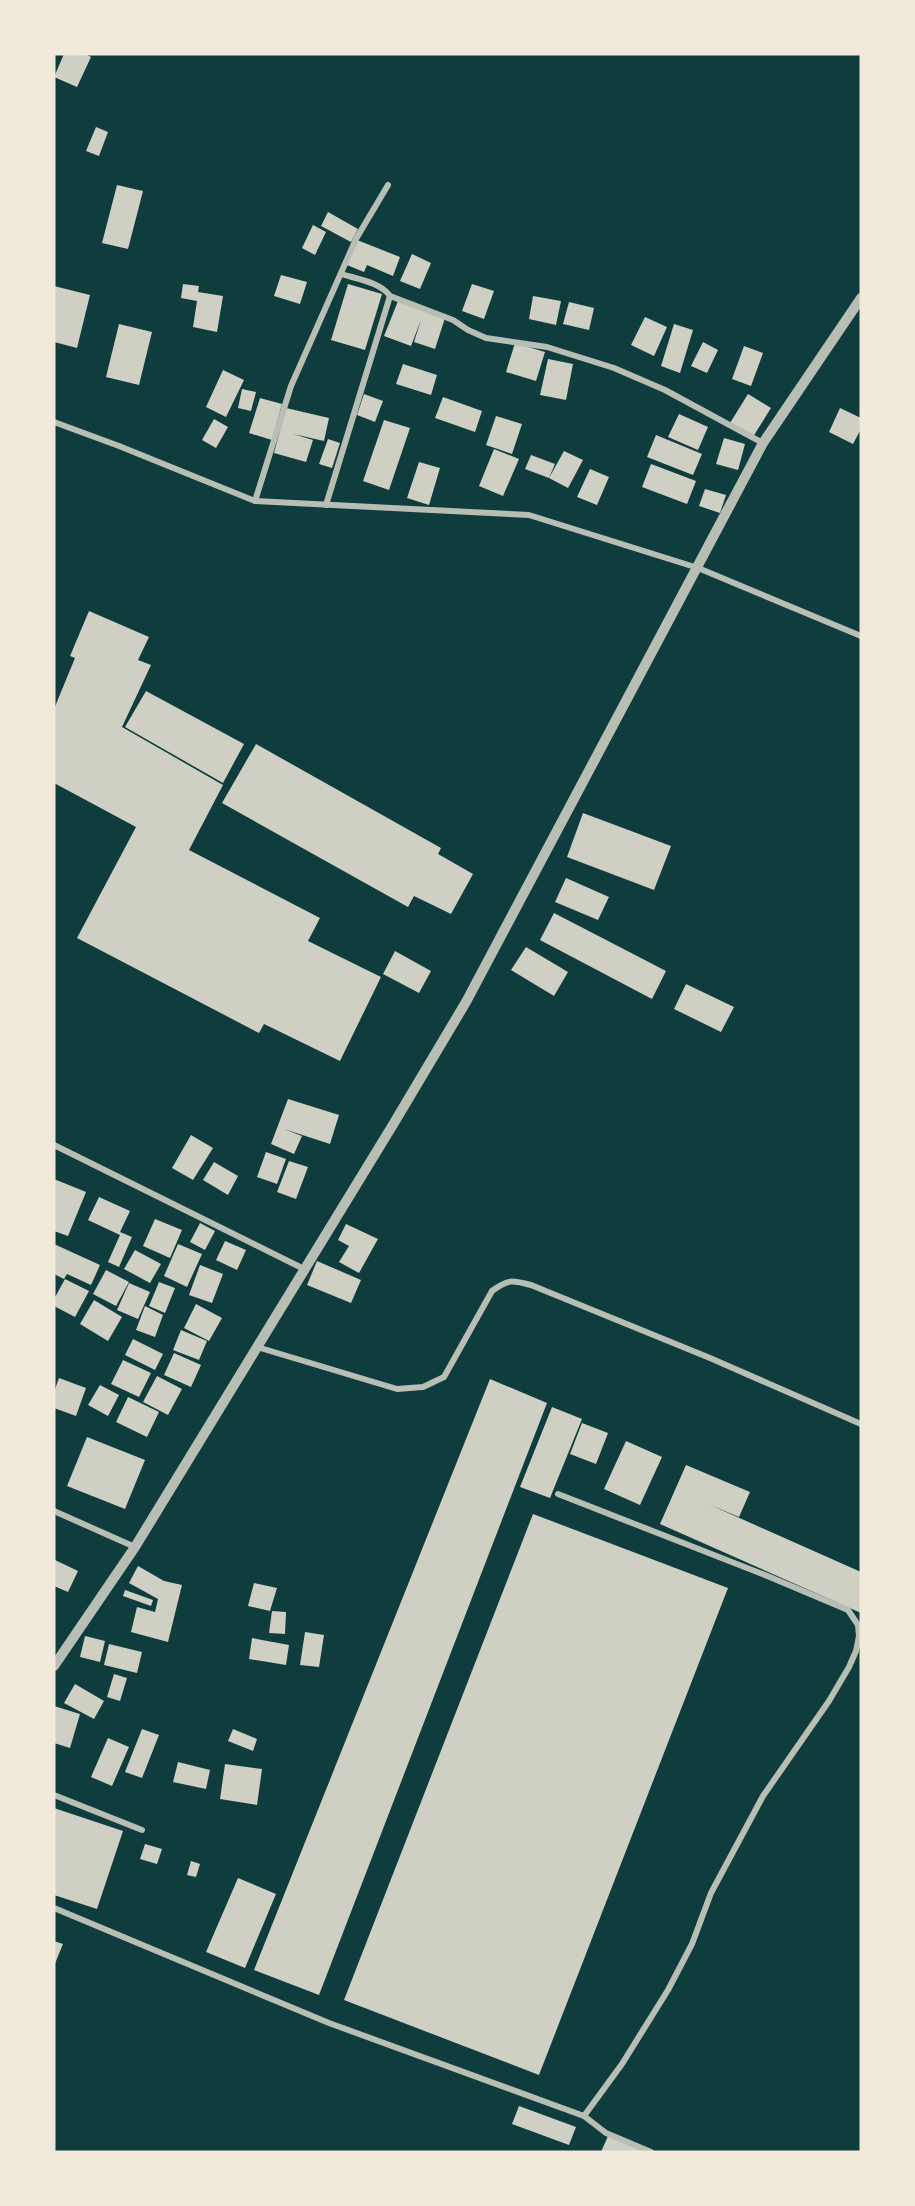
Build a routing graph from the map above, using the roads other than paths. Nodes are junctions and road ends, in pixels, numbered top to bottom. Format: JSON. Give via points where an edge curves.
{"nodes":[{"id":1,"x":388,"y":185,"type":"dead end"},
{"id":2,"x":340,"y":274,"type":"junction"},
{"id":3,"x":390,"y":296,"type":"junction"},
{"id":4,"x":861,"y":298,"type":"edge"},
{"id":5,"x":54,"y":422,"type":"edge"},
{"id":6,"x":763,"y":443,"type":"junction"},
{"id":7,"x":255,"y":501,"type":"junction"},
{"id":8,"x":326,"y":505,"type":"junction"},
{"id":9,"x":698,"y":568,"type":"junction"},
{"id":10,"x":861,"y":636,"type":"edge"},
{"id":11,"x":54,"y":1145,"type":"edge"},
{"id":12,"x":304,"y":1269,"type":"junction"},
{"id":13,"x":256,"y":1347,"type":"junction"},
{"id":14,"x":861,"y":1424,"type":"edge"},
{"id":15,"x":558,"y":1494,"type":"dead end"},
{"id":16,"x":54,"y":1511,"type":"edge"},
{"id":17,"x":135,"y":1547,"type":"junction"},
{"id":18,"x":54,"y":1666,"type":"edge"},
{"id":19,"x":54,"y":1795,"type":"edge"},
{"id":20,"x":142,"y":1830,"type":"dead end"},
{"id":21,"x":54,"y":1908,"type":"edge"},
{"id":22,"x":584,"y":2116,"type":"junction"},
{"id":23,"x":651,"y":2152,"type":"edge"}],
"edges":[{"from":1,"to":2,"type":"street","via":[[356,238]]},
{"from":2,"to":3,"type":"street","via":[[378,286]]},
{"from":2,"to":7,"type":"street","via":[[291,386]]},
{"from":3,"to":6,"type":"street","via":[[453,320],[486,338],[547,347],[614,368],[665,390]]},
{"from":3,"to":8,"type":"street"},
{"from":4,"to":6,"type":"street"},
{"from":5,"to":7,"type":"street"},
{"from":6,"to":9,"type":"street"},
{"from":7,"to":8,"type":"street"},
{"from":8,"to":9,"type":"street","via":[[529,515]]},
{"from":9,"to":10,"type":"street"},
{"from":9,"to":12,"type":"street","via":[[466,1002]]},
{"from":11,"to":12,"type":"street"},
{"from":12,"to":13,"type":"street"},
{"from":13,"to":14,"type":"street","via":[[397,1389],[423,1387],[444,1377],[492,1290],[512,1280],[699,1353]]},
{"from":13,"to":17,"type":"street"},
{"from":15,"to":22,"type":"street","via":[[848,1610],[858,1625],[859,1636],[853,1659],[829,1701],[763,1796],[711,1893],[692,1944],[668,1990]]},
{"from":16,"to":17,"type":"street"},
{"from":17,"to":18,"type":"street"},
{"from":19,"to":20,"type":"street"},
{"from":21,"to":22,"type":"street","via":[[320,2019]]},
{"from":22,"to":23,"type":"street","via":[[606,2133]]}]}
